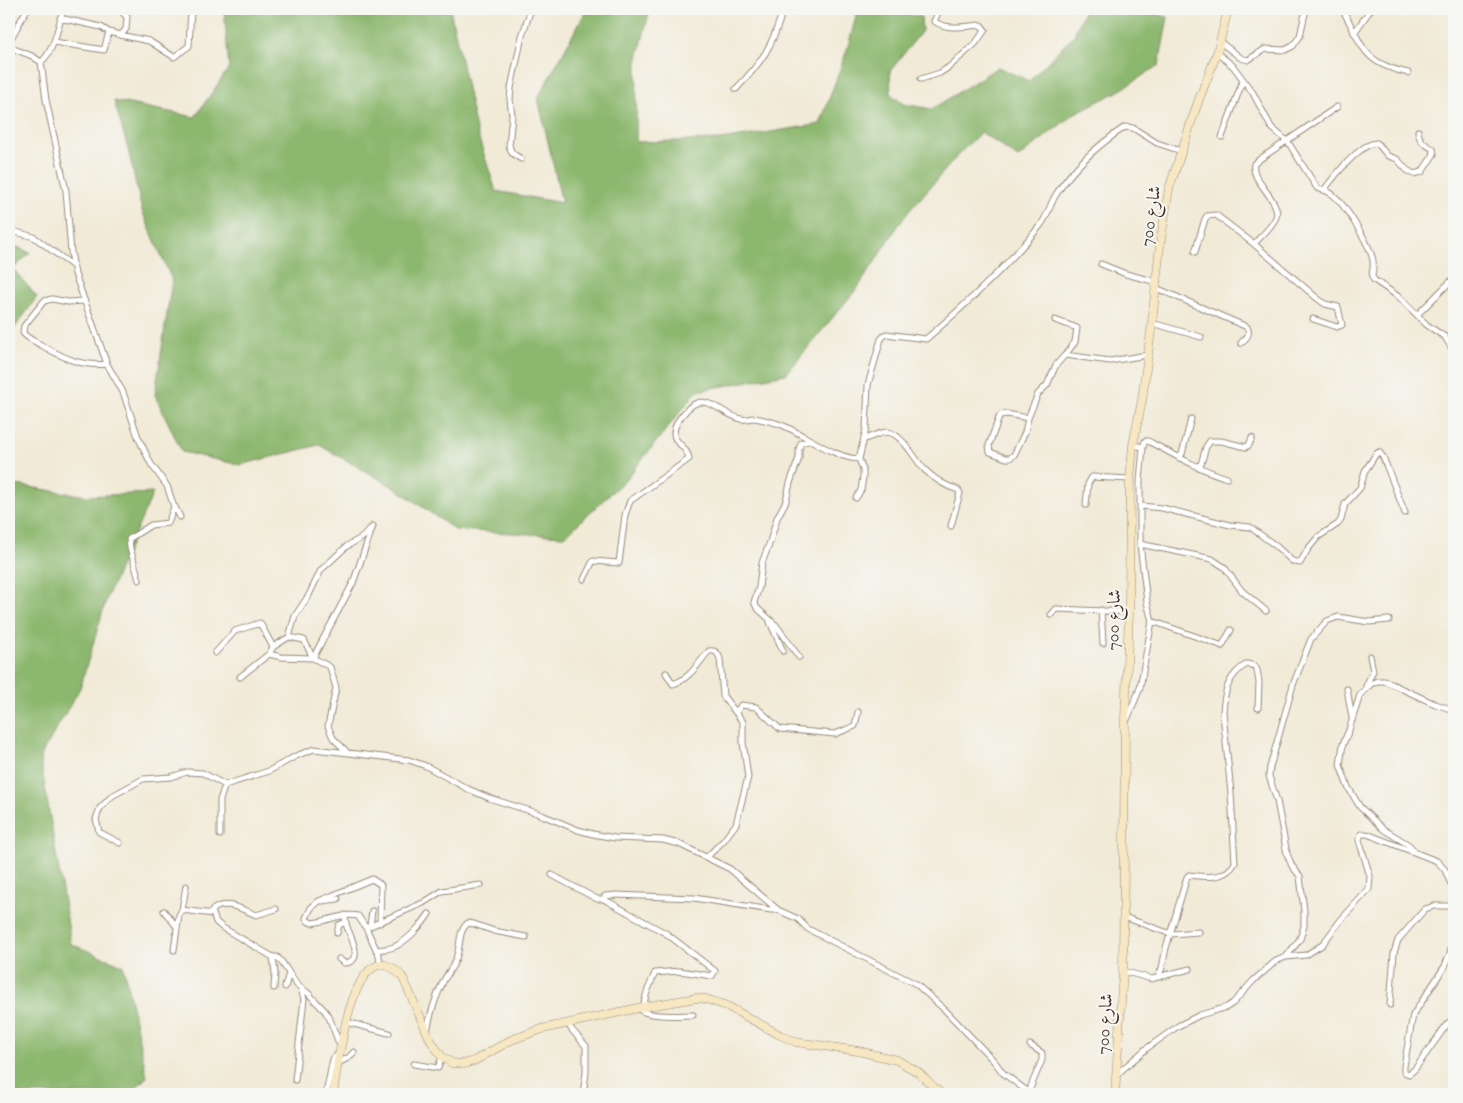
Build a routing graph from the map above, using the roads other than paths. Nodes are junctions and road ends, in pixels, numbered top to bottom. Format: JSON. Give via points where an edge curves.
{"nodes":[{"id":1,"x":27,"y":9,"type":"edge"},
{"id":2,"x":63,"y":9,"type":"edge"},
{"id":3,"x":118,"y":9,"type":"edge"},
{"id":4,"x":191,"y":9,"type":"edge"},
{"id":5,"x":531,"y":9,"type":"edge"},
{"id":6,"x":783,"y":9,"type":"edge"},
{"id":7,"x":940,"y":9,"type":"edge"},
{"id":8,"x":1228,"y":9,"type":"edge"},
{"id":9,"x":1306,"y":9,"type":"edge"},
{"id":10,"x":1342,"y":9,"type":"edge"},
{"id":11,"x":1371,"y":9,"type":"edge"},
{"id":12,"x":60,"y":18,"type":"junction"},
{"id":13,"x":110,"y":32,"type":"junction"},
{"id":14,"x":1354,"y":33,"type":"junction"},
{"id":15,"x":120,"y":35,"type":"junction"},
{"id":16,"x":9,"y":42,"type":"edge"},
{"id":17,"x":54,"y":42,"type":"junction"},
{"id":18,"x":1220,"y":42,"type":"junction"},
{"id":19,"x":9,"y":47,"type":"edge"},
{"id":20,"x":1217,"y":53,"type":"junction"},
{"id":21,"x":42,"y":62,"type":"junction"},
{"id":22,"x":1408,"y":73,"type":"dead end"},
{"id":23,"x":921,"y":78,"type":"dead end"},
{"id":24,"x":1243,"y":80,"type":"junction"},
{"id":25,"x":736,"y":89,"type":"dead end"},
{"id":26,"x":1338,"y":107,"type":"dead end"},
{"id":27,"x":1418,"y":131,"type":"dead end"},
{"id":28,"x":1222,"y":138,"type":"dead end"},
{"id":29,"x":1288,"y":142,"type":"junction"},
{"id":30,"x":1181,"y":152,"type":"junction"},
{"id":31,"x":521,"y":159,"type":"dead end"},
{"id":32,"x":1324,"y":190,"type":"junction"},
{"id":33,"x":9,"y":230,"type":"edge"},
{"id":34,"x":1254,"y":244,"type":"junction"},
{"id":35,"x":1195,"y":252,"type":"dead end"},
{"id":36,"x":1100,"y":264,"type":"dead end"},
{"id":37,"x":73,"y":266,"type":"junction"},
{"id":38,"x":1454,"y":278,"type":"edge"},
{"id":39,"x":1156,"y":285,"type":"junction"},
{"id":40,"x":83,"y":301,"type":"junction"},
{"id":41,"x":1418,"y":314,"type":"junction"},
{"id":42,"x":1313,"y":319,"type":"dead end"},
{"id":43,"x":1055,"y":320,"type":"dead end"},
{"id":44,"x":1152,"y":323,"type":"junction"},
{"id":45,"x":1201,"y":337,"type":"dead end"},
{"id":46,"x":1241,"y":343,"type":"dead end"},
{"id":47,"x":1454,"y":352,"type":"edge"},
{"id":48,"x":1065,"y":355,"type":"junction"},
{"id":49,"x":1148,"y":355,"type":"junction"},
{"id":50,"x":107,"y":364,"type":"junction"},
{"id":51,"x":1028,"y":418,"type":"junction"},
{"id":52,"x":1191,"y":418,"type":"dead end"},
{"id":53,"x":1252,"y":438,"type":"dead end"},
{"id":54,"x":865,"y":439,"type":"junction"},
{"id":55,"x":811,"y":440,"type":"junction"},
{"id":56,"x":1133,"y":445,"type":"junction"},
{"id":57,"x":1144,"y":447,"type":"junction"},
{"id":58,"x":1179,"y":458,"type":"junction"},
{"id":59,"x":859,"y":459,"type":"junction"},
{"id":60,"x":1197,"y":467,"type":"junction"},
{"id":61,"x":1130,"y":478,"type":"junction"},
{"id":62,"x":1227,"y":478,"type":"dead end"},
{"id":63,"x":856,"y":498,"type":"dead end"},
{"id":64,"x":1086,"y":505,"type":"dead end"},
{"id":65,"x":1141,"y":506,"type":"junction"},
{"id":66,"x":174,"y":507,"type":"junction"},
{"id":67,"x":1405,"y":513,"type":"dead end"},
{"id":68,"x":180,"y":517,"type":"dead end"},
{"id":69,"x":951,"y":526,"type":"dead end"},
{"id":70,"x":1140,"y":544,"type":"junction"},
{"id":71,"x":584,"y":579,"type":"dead end"},
{"id":72,"x":140,"y":580,"type":"dead end"},
{"id":73,"x":1101,"y":610,"type":"junction"},
{"id":74,"x":1266,"y":611,"type":"dead end"},
{"id":75,"x":1129,"y":612,"type":"junction"},
{"id":76,"x":1051,"y":614,"type":"dead end"},
{"id":77,"x":1388,"y":620,"type":"dead end"},
{"id":78,"x":770,"y":621,"type":"junction"},
{"id":79,"x":1152,"y":621,"type":"junction"},
{"id":80,"x":1231,"y":630,"type":"dead end"},
{"id":81,"x":288,"y":637,"type":"junction"},
{"id":82,"x":1103,"y":643,"type":"dead end"},
{"id":83,"x":274,"y":647,"type":"junction"},
{"id":84,"x":783,"y":650,"type":"dead end"},
{"id":85,"x":214,"y":652,"type":"dead end"},
{"id":86,"x":269,"y":654,"type":"junction"},
{"id":87,"x":1370,"y":656,"type":"dead end"},
{"id":88,"x":313,"y":658,"type":"junction"},
{"id":89,"x":799,"y":658,"type":"dead end"},
{"id":90,"x":666,"y":673,"type":"dead end"},
{"id":91,"x":240,"y":677,"type":"dead end"},
{"id":92,"x":1347,"y":689,"type":"dead end"},
{"id":93,"x":1364,"y":690,"type":"junction"},
{"id":94,"x":1258,"y":708,"type":"dead end"},
{"id":95,"x":735,"y":710,"type":"junction"},
{"id":96,"x":1454,"y":710,"type":"edge"},
{"id":97,"x":858,"y":712,"type":"dead end"},
{"id":98,"x":1352,"y":720,"type":"junction"},
{"id":99,"x":1125,"y":724,"type":"junction"},
{"id":100,"x":348,"y":752,"type":"junction"},
{"id":101,"x":225,"y":785,"type":"junction"},
{"id":102,"x":220,"y":835,"type":"dead end"},
{"id":103,"x":120,"y":843,"type":"dead end"},
{"id":104,"x":1416,"y":852,"type":"junction"},
{"id":105,"x":707,"y":857,"type":"junction"},
{"id":106,"x":1454,"y":867,"type":"edge"},
{"id":107,"x":552,"y":875,"type":"dead end"},
{"id":108,"x":1448,"y":877,"type":"junction"},
{"id":109,"x":481,"y":885,"type":"dead end"},
{"id":110,"x":186,"y":886,"type":"dead end"},
{"id":111,"x":1454,"y":891,"type":"edge"},
{"id":112,"x":1454,"y":898,"type":"edge"},
{"id":113,"x":338,"y":899,"type":"dead end"},
{"id":114,"x":604,"y":899,"type":"junction"},
{"id":115,"x":319,"y":901,"type":"junction"},
{"id":116,"x":1454,"y":906,"type":"edge"},
{"id":117,"x":276,"y":909,"type":"dead end"},
{"id":118,"x":182,"y":910,"type":"junction"},
{"id":119,"x":778,"y":910,"type":"junction"},
{"id":120,"x":164,"y":911,"type":"dead end"},
{"id":121,"x":372,"y":911,"type":"dead end"},
{"id":122,"x":213,"y":914,"type":"junction"},
{"id":123,"x":429,"y":914,"type":"dead end"},
{"id":124,"x":345,"y":915,"type":"junction"},
{"id":125,"x":1124,"y":917,"type":"junction"},
{"id":126,"x":346,"y":922,"type":"junction"},
{"id":127,"x":380,"y":922,"type":"junction"},
{"id":128,"x":177,"y":927,"type":"junction"},
{"id":129,"x":368,"y":927,"type":"junction"},
{"id":130,"x":1199,"y":932,"type":"dead end"},
{"id":131,"x":337,"y":933,"type":"dead end"},
{"id":132,"x":1171,"y":934,"type":"junction"},
{"id":133,"x":526,"y":937,"type":"dead end"},
{"id":134,"x":174,"y":950,"type":"dead end"},
{"id":135,"x":376,"y":950,"type":"junction"},
{"id":136,"x":1454,"y":955,"type":"edge"},
{"id":137,"x":1286,"y":956,"type":"junction"},
{"id":138,"x":272,"y":957,"type":"junction"},
{"id":139,"x":1448,"y":958,"type":"junction"},
{"id":140,"x":339,"y":959,"type":"dead end"},
{"id":141,"x":380,"y":964,"type":"junction"},
{"id":142,"x":1190,"y":968,"type":"dead end"},
{"id":143,"x":1123,"y":971,"type":"junction"},
{"id":144,"x":289,"y":973,"type":"junction"},
{"id":145,"x":1158,"y":977,"type":"junction"},
{"id":146,"x":285,"y":987,"type":"dead end"},
{"id":147,"x":274,"y":988,"type":"dead end"},
{"id":148,"x":301,"y":989,"type":"junction"},
{"id":149,"x":1390,"y":1005,"type":"dead end"},
{"id":150,"x":640,"y":1008,"type":"junction"},
{"id":151,"x":693,"y":1015,"type":"dead end"},
{"id":152,"x":1454,"y":1020,"type":"edge"},
{"id":153,"x":346,"y":1022,"type":"junction"},
{"id":154,"x":568,"y":1023,"type":"junction"},
{"id":155,"x":389,"y":1033,"type":"dead end"},
{"id":156,"x":427,"y":1033,"type":"junction"},
{"id":157,"x":1030,"y":1045,"type":"dead end"},
{"id":158,"x":340,"y":1051,"type":"junction"},
{"id":159,"x":354,"y":1052,"type":"dead end"},
{"id":160,"x":442,"y":1057,"type":"junction"},
{"id":161,"x":338,"y":1063,"type":"junction"},
{"id":162,"x":414,"y":1064,"type":"dead end"},
{"id":163,"x":1115,"y":1075,"type":"junction"},
{"id":164,"x":295,"y":1080,"type":"dead end"},
{"id":165,"x":1030,"y":1093,"type":"edge"},
{"id":166,"x":326,"y":1094,"type":"edge"},
{"id":167,"x":333,"y":1094,"type":"edge"},
{"id":168,"x":583,"y":1094,"type":"edge"},
{"id":169,"x":941,"y":1094,"type":"edge"},
{"id":170,"x":1115,"y":1094,"type":"edge"}],
"edges":[{"from":1,"to":16,"type":"street"},
{"from":2,"to":12,"type":"street"},
{"from":3,"to":15,"type":"street","via":[[127,18],[126,28]]},
{"from":4,"to":15,"type":"street","via":[[189,46],[174,57],[150,42]]},
{"from":5,"to":31,"type":"street","via":[[522,36],[510,100],[509,146],[512,153]]},
{"from":6,"to":25,"type":"street","via":[[769,49]]},
{"from":7,"to":23,"type":"street","via":[[934,22],[940,26],[981,26],[985,30],[976,44],[949,67]]},
{"from":8,"to":18,"type":"main road","name":"شارع 700"},
{"from":9,"to":18,"type":"street","via":[[1300,36],[1288,49],[1265,49],[1245,60]]},
{"from":10,"to":14,"type":"street"},
{"from":11,"to":14,"type":"street"},
{"from":12,"to":13,"type":"street"},
{"from":12,"to":17,"type":"street"},
{"from":13,"to":15,"type":"street"},
{"from":13,"to":17,"type":"street","via":[[103,50]]},
{"from":14,"to":22,"type":"street","via":[[1365,52],[1377,62]]},
{"from":17,"to":21,"type":"street"},
{"from":18,"to":20,"type":"main road","name":"شارع 700"},
{"from":19,"to":21,"type":"street"},
{"from":20,"to":24,"type":"street"},
{"from":20,"to":30,"type":"main road","name":"شارع 700"},
{"from":21,"to":37,"type":"street","via":[[46,100],[66,191]]},
{"from":24,"to":28,"type":"street"},
{"from":24,"to":29,"type":"street","via":[[1271,127]]},
{"from":26,"to":29,"type":"street"},
{"from":27,"to":32,"type":"street","via":[[1418,138],[1434,151],[1422,172],[1410,172],[1373,142],[1347,163]]},
{"from":29,"to":32,"type":"street","via":[[1317,188]]},
{"from":29,"to":34,"type":"street","via":[[1253,166],[1277,213]]},
{"from":30,"to":39,"type":"main road","name":"شارع 700","via":[[1169,189]]},
{"from":30,"to":54,"type":"street","via":[[1125,127],[1087,156],[1056,194],[1041,225],[987,285],[926,339],[886,334],[868,385]]},
{"from":32,"to":41,"type":"street","via":[[1337,198],[1360,232],[1372,257],[1374,280]]},
{"from":33,"to":37,"type":"street","via":[[34,238]]},
{"from":34,"to":35,"type":"street","via":[[1216,215],[1211,215],[1205,220]]},
{"from":34,"to":42,"type":"street","via":[[1318,299],[1338,307],[1342,325],[1337,327]]},
{"from":36,"to":39,"type":"street"},
{"from":37,"to":40,"type":"street"},
{"from":38,"to":41,"type":"street"},
{"from":39,"to":44,"type":"main road","name":"شارع 700"},
{"from":39,"to":46,"type":"street","via":[[1247,327],[1249,335]]},
{"from":40,"to":50,"type":"street"},
{"from":40,"to":50,"type":"street","via":[[44,301],[24,326],[23,333],[70,361]]},
{"from":41,"to":47,"type":"street","via":[[1445,337]]},
{"from":43,"to":48,"type":"street","via":[[1077,328],[1075,342]]},
{"from":44,"to":45,"type":"street"},
{"from":44,"to":49,"type":"main road","name":"شارع 700"},
{"from":48,"to":49,"type":"street","via":[[1110,361]]},
{"from":48,"to":51,"type":"street","via":[[1038,394]]},
{"from":49,"to":56,"type":"main road","name":"شارع 700"},
{"from":50,"to":66,"type":"street","via":[[123,392],[144,451],[167,486]]},
{"from":51,"to":51,"type":"street","via":[[1013,457],[990,452],[989,445],[1000,415]]},
{"from":52,"to":58,"type":"street"},
{"from":53,"to":60,"type":"street","via":[[1246,447],[1210,441]]},
{"from":54,"to":59,"type":"street"},
{"from":54,"to":69,"type":"street","via":[[887,432],[896,434],[924,470],[946,486],[958,490],[960,493]]},
{"from":55,"to":59,"type":"street","via":[[843,456]]},
{"from":55,"to":71,"type":"street","via":[[777,423],[742,419],[704,402],[693,403],[678,420],[674,435],[689,459],[631,500],[625,515],[619,562],[593,561]]},
{"from":55,"to":78,"type":"street","via":[[801,443],[786,501],[762,563],[754,602]]},
{"from":56,"to":57,"type":"street"},
{"from":56,"to":61,"type":"main road","name":"شارع 700"},
{"from":57,"to":58,"type":"street","via":[[1148,441]]},
{"from":57,"to":65,"type":"street"},
{"from":58,"to":60,"type":"street"},
{"from":59,"to":63,"type":"street","via":[[863,477]]},
{"from":60,"to":62,"type":"street"},
{"from":61,"to":64,"type":"street","via":[[1092,477]]},
{"from":61,"to":75,"type":"main road","name":"شارع 700"},
{"from":65,"to":67,"type":"street","via":[[1250,527],[1298,563],[1322,534],[1341,520],[1345,504],[1360,488],[1365,472],[1379,452]]},
{"from":65,"to":70,"type":"street"},
{"from":66,"to":68,"type":"street"},
{"from":66,"to":72,"type":"street","via":[[168,523],[152,525],[129,539]]},
{"from":70,"to":74,"type":"street","via":[[1212,559],[1224,567],[1242,591]]},
{"from":70,"to":79,"type":"street"},
{"from":73,"to":75,"type":"street"},
{"from":73,"to":76,"type":"street","via":[[1056,608]]},
{"from":73,"to":82,"type":"street"},
{"from":75,"to":99,"type":"main road","name":"شارع 700"},
{"from":77,"to":137,"type":"street","via":[[1369,622],[1338,617],[1327,621],[1311,639],[1293,685],[1270,767],[1287,854],[1300,876],[1304,911],[1300,940]]},
{"from":78,"to":84,"type":"street"},
{"from":78,"to":89,"type":"street"},
{"from":79,"to":80,"type":"street","via":[[1222,646]]},
{"from":79,"to":99,"type":"street","via":[[1140,688]]},
{"from":81,"to":83,"type":"street"},
{"from":81,"to":88,"type":"street","via":[[304,640]]},
{"from":81,"to":88,"type":"street","via":[[295,616],[321,570],[373,526],[353,583]]},
{"from":83,"to":85,"type":"street","via":[[260,623],[235,631]]},
{"from":83,"to":86,"type":"street"},
{"from":86,"to":88,"type":"street"},
{"from":86,"to":91,"type":"street"},
{"from":87,"to":93,"type":"street","via":[[1374,671]]},
{"from":88,"to":100,"type":"street","via":[[330,667],[336,688],[328,726],[334,738]]},
{"from":90,"to":95,"type":"street","via":[[673,684],[680,682],[710,651],[718,653],[723,696]]},
{"from":92,"to":98,"type":"street"},
{"from":93,"to":96,"type":"street","via":[[1381,680]]},
{"from":93,"to":98,"type":"street"},
{"from":94,"to":132,"type":"street","via":[[1258,674],[1255,666],[1248,664],[1232,675],[1226,689],[1223,713],[1235,863],[1231,869],[1217,876],[1188,875]]},
{"from":95,"to":97,"type":"street","via":[[741,704],[756,707],[780,729],[822,734],[835,734],[855,726]]},
{"from":95,"to":105,"type":"street","via":[[743,722],[748,777],[736,824]]},
{"from":98,"to":104,"type":"street","via":[[1340,755],[1348,786],[1360,808],[1370,818]]},
{"from":99,"to":125,"type":"main road","name":"شارع 700"},
{"from":100,"to":101,"type":"street","via":[[314,749],[269,771]]},
{"from":100,"to":105,"type":"street","via":[[409,760],[490,798],[585,832],[615,838],[663,840]]},
{"from":101,"to":102,"type":"street","via":[[220,800]]},
{"from":101,"to":103,"type":"street","via":[[203,773],[187,772],[143,779],[112,796],[100,808],[96,819],[99,832]]},
{"from":104,"to":108,"type":"street","via":[[1437,862]]},
{"from":104,"to":137,"type":"street","via":[[1360,834],[1370,876],[1369,889],[1317,949],[1299,957]]},
{"from":105,"to":119,"type":"street","via":[[730,870]]},
{"from":106,"to":108,"type":"street"},
{"from":107,"to":114,"type":"street","via":[[597,899]]},
{"from":108,"to":111,"type":"street"},
{"from":109,"to":127,"type":"street","via":[[442,892]]},
{"from":110,"to":118,"type":"street"},
{"from":112,"to":116,"type":"street"},
{"from":113,"to":115,"type":"street"},
{"from":114,"to":119,"type":"street","via":[[610,894],[668,896]]},
{"from":114,"to":150,"type":"street","via":[[666,934],[715,971],[711,976],[680,971],[655,973]]},
{"from":115,"to":124,"type":"street","via":[[307,914],[308,922]]},
{"from":115,"to":127,"type":"street","via":[[372,879],[381,885]]},
{"from":116,"to":139,"type":"street","via":[[1454,933]]},
{"from":116,"to":149,"type":"street","via":[[1425,909],[1398,940]]},
{"from":117,"to":122,"type":"street","via":[[256,915],[239,907],[218,905],[212,910]]},
{"from":118,"to":122,"type":"street"},
{"from":118,"to":128,"type":"street"},
{"from":119,"to":165,"type":"street","via":[[798,919],[813,932],[916,984],[945,1010],[1003,1073]]},
{"from":120,"to":128,"type":"street"},
{"from":121,"to":129,"type":"street"},
{"from":122,"to":138,"type":"street","via":[[223,928]]},
{"from":123,"to":135,"type":"street","via":[[403,942],[395,947]]},
{"from":124,"to":126,"type":"street"},
{"from":124,"to":129,"type":"street","via":[[358,916]]},
{"from":125,"to":132,"type":"street"},
{"from":125,"to":143,"type":"main road","name":"شارع 700"},
{"from":126,"to":131,"type":"street","via":[[340,925]]},
{"from":126,"to":140,"type":"street","via":[[356,955],[349,963]]},
{"from":127,"to":129,"type":"street"},
{"from":128,"to":134,"type":"street"},
{"from":129,"to":135,"type":"street"},
{"from":130,"to":132,"type":"street"},
{"from":132,"to":145,"type":"street"},
{"from":133,"to":156,"type":"street","via":[[468,923],[460,936],[455,961],[435,1001]]},
{"from":135,"to":141,"type":"street"},
{"from":136,"to":139,"type":"street"},
{"from":137,"to":163,"type":"street","via":[[1271,964],[1227,1008],[1200,1014],[1178,1026]]},
{"from":138,"to":144,"type":"street","via":[[281,961]]},
{"from":138,"to":147,"type":"street"},
{"from":139,"to":152,"type":"street","via":[[1412,1016],[1404,1072],[1409,1074],[1415,1069],[1448,1023]]},
{"from":141,"to":153,"type":"main road","via":[[364,975]]},
{"from":141,"to":156,"type":"main road","via":[[395,969],[403,978]]},
{"from":142,"to":145,"type":"street"},
{"from":143,"to":145,"type":"street","via":[[1152,979]]},
{"from":143,"to":163,"type":"main road","name":"شارع 700"},
{"from":144,"to":146,"type":"street"},
{"from":144,"to":148,"type":"street"},
{"from":148,"to":158,"type":"street","via":[[308,992],[329,1016]]},
{"from":148,"to":164,"type":"street","via":[[304,999]]},
{"from":150,"to":151,"type":"street","via":[[642,1012],[661,1015]]},
{"from":150,"to":154,"type":"main road"},
{"from":150,"to":169,"type":"main road","via":[[688,998],[706,999],[727,1006],[787,1039],[897,1060],[918,1072]]},
{"from":153,"to":155,"type":"street"},
{"from":153,"to":158,"type":"main road"},
{"from":154,"to":160,"type":"main road","via":[[523,1035],[470,1063],[452,1063]]},
{"from":154,"to":168,"type":"street","via":[[586,1046]]},
{"from":156,"to":160,"type":"main road"},
{"from":157,"to":165,"type":"street","via":[[1042,1056]]},
{"from":158,"to":161,"type":"main road"},
{"from":158,"to":166,"type":"street","via":[[333,1059]]},
{"from":159,"to":161,"type":"street"},
{"from":160,"to":162,"type":"street","via":[[438,1068]]},
{"from":161,"to":167,"type":"main road"},
{"from":163,"to":170,"type":"main road","name":"شارع 700"}]}
